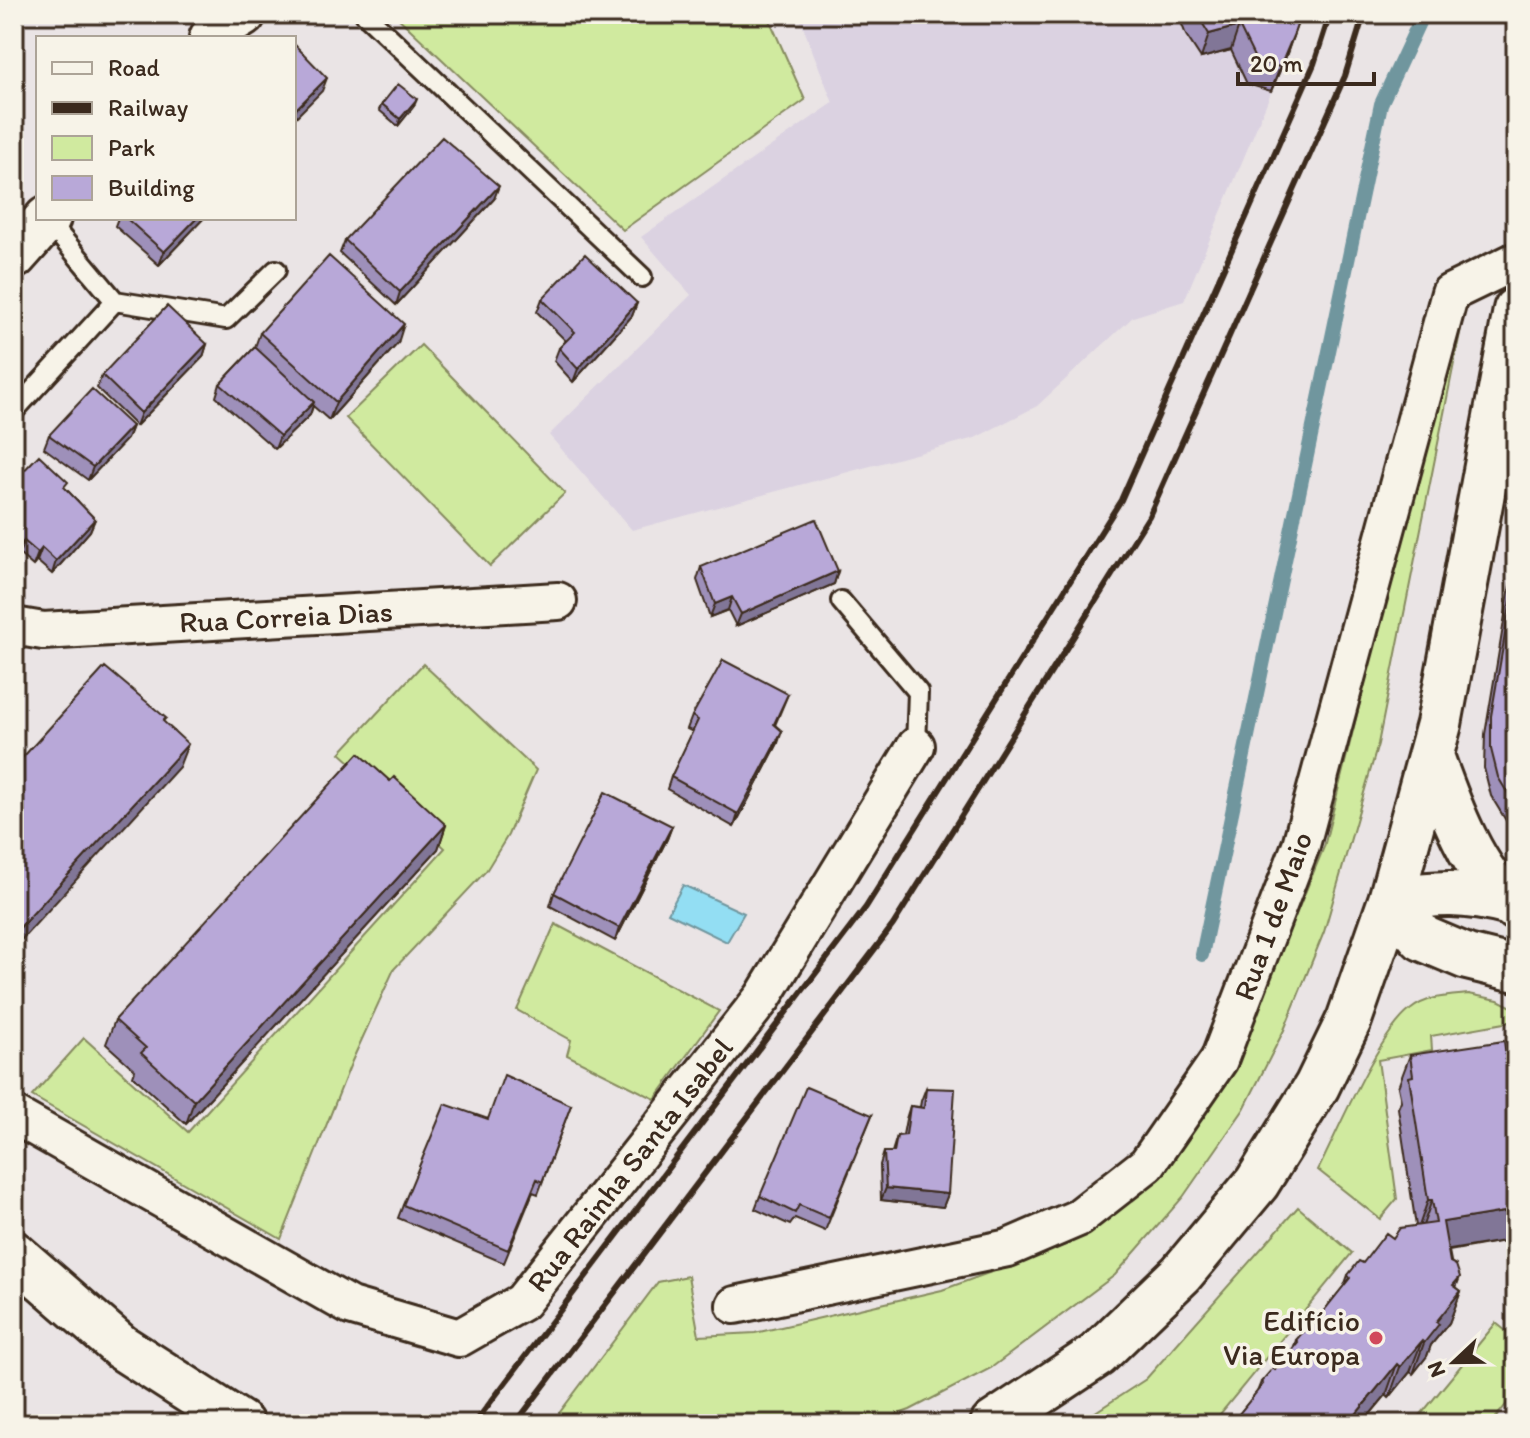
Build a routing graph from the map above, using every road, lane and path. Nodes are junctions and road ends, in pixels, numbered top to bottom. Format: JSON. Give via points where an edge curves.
{"nodes":[{"id":1,"x":243,"y":14,"type":"edge"},
{"id":2,"x":365,"y":14,"type":"edge"},
{"id":3,"x":214,"y":36,"type":"edge"},
{"id":4,"x":47,"y":220,"type":"edge"},
{"id":5,"x":49,"y":220,"type":"edge"},
{"id":6,"x":14,"y":256,"type":"edge"},
{"id":7,"x":1516,"y":261,"type":"edge"},
{"id":8,"x":276,"y":270,"type":"dead end"},
{"id":9,"x":642,"y":277,"type":"dead end"},
{"id":10,"x":115,"y":301,"type":"junction"},
{"id":11,"x":1516,"y":310,"type":"edge"},
{"id":12,"x":14,"y":411,"type":"edge"},
{"id":13,"x":558,"y":601,"type":"dead end"},
{"id":14,"x":841,"y":601,"type":"dead end"},
{"id":15,"x":14,"y":626,"type":"edge"},
{"id":16,"x":916,"y":746,"type":"joint"},
{"id":17,"x":1431,"y":756,"type":"junction"},
{"id":18,"x":1391,"y":900,"type":"junction"},
{"id":19,"x":1513,"y":905,"type":"edge"},
{"id":20,"x":1467,"y":957,"type":"junction"},
{"id":21,"x":1516,"y":969,"type":"edge"},
{"id":22,"x":1360,"y":990,"type":"junction"},
{"id":23,"x":14,"y":1115,"type":"edge"},
{"id":24,"x":14,"y":1254,"type":"edge"},
{"id":25,"x":735,"y":1305,"type":"dead end"},
{"id":26,"x":241,"y":1424,"type":"edge"},
{"id":27,"x":993,"y":1424,"type":"edge"}],
"edges":[{"from":1,"to":3,"type":"street"},
{"from":2,"to":9,"type":"lane"},
{"from":4,"to":6,"type":"street"},
{"from":5,"to":10,"type":"lane"},
{"from":7,"to":25,"type":"street","name":"Rua 1 de Maio","via":[[1450,293],[1301,845],[1219,1060],[1147,1164],[1078,1218],[1008,1248]]},
{"from":8,"to":10,"type":"lane","via":[[226,319]]},
{"from":10,"to":12,"type":"lane"},
{"from":11,"to":17,"type":"street"},
{"from":13,"to":15,"type":"street","name":"Rua Correia Dias","via":[[43,631]]},
{"from":14,"to":16,"type":"lane","via":[[918,692]]},
{"from":16,"to":23,"type":"street","name":"Rua Rainha Santa Isabel","via":[[763,997],[522,1302],[459,1338],[350,1306]]},
{"from":17,"to":18,"type":"street"},
{"from":17,"to":19,"type":"street","via":[[1453,816],[1482,867]]},
{"from":18,"to":19,"type":"street","via":[[1432,893],[1475,894]]},
{"from":18,"to":20,"type":"street","via":[[1422,938]]},
{"from":18,"to":22,"type":"street"},
{"from":20,"to":21,"type":"street"},
{"from":20,"to":22,"type":"street","via":[[1424,959]]},
{"from":22,"to":27,"type":"street","via":[[1317,1086],[1257,1183],[1181,1274],[1097,1355]]},
{"from":24,"to":26,"type":"street","via":[[121,1347]]}]}
